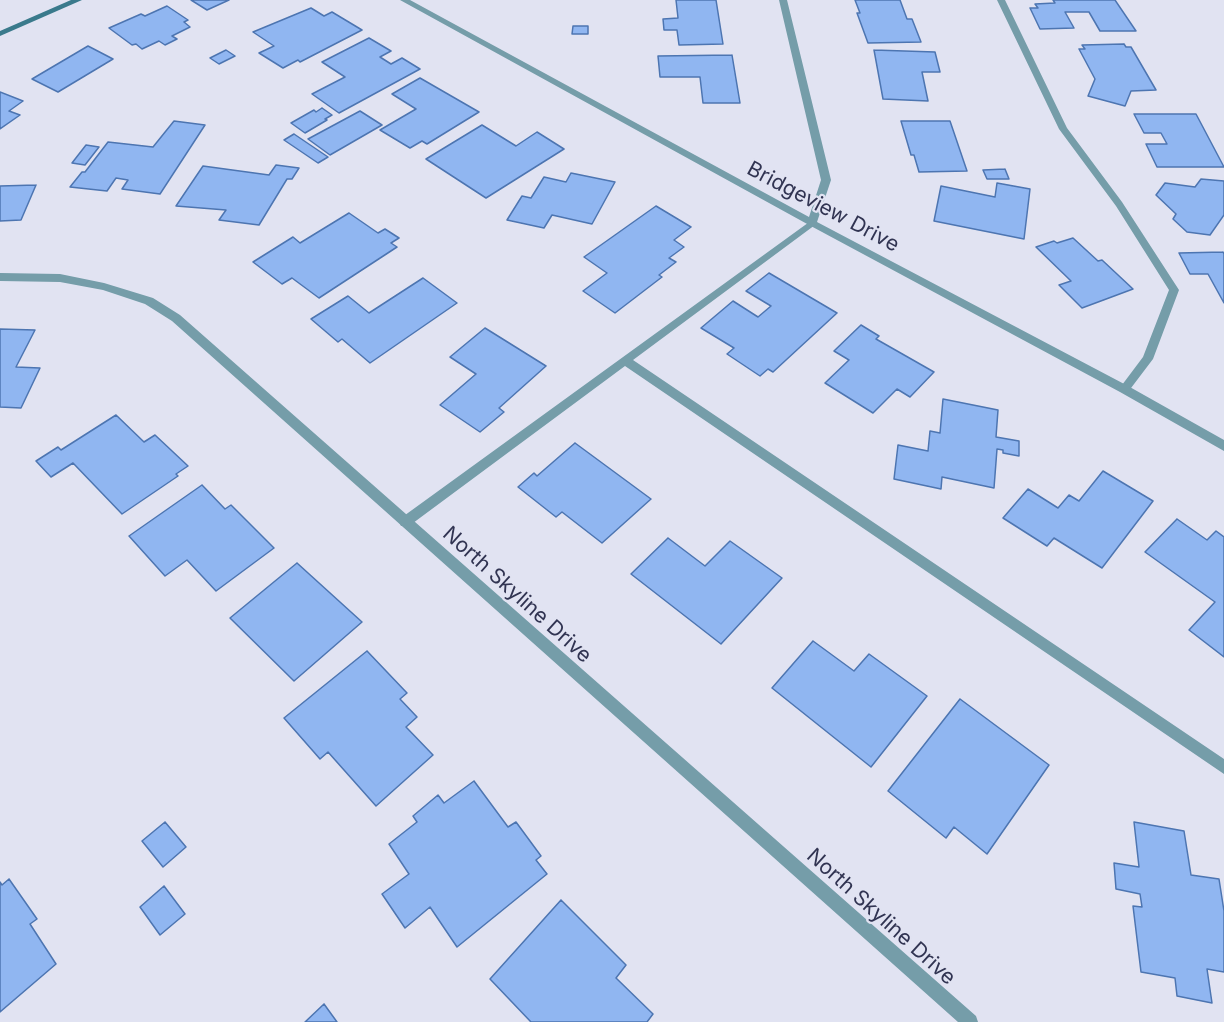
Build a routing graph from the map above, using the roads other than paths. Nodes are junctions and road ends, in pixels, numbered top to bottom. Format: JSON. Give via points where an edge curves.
{"nodes":[{"id":1,"x":78,"y":0,"type":"edge"},
{"id":2,"x":404,"y":0,"type":"edge"},
{"id":3,"x":783,"y":0,"type":"edge"},
{"id":4,"x":1001,"y":0,"type":"edge"},
{"id":5,"x":0,"y":34,"type":"edge"},
{"id":6,"x":812,"y":223,"type":"junction"},
{"id":7,"x":0,"y":277,"type":"edge"},
{"id":8,"x":625,"y":360,"type":"junction"},
{"id":9,"x":1124,"y":389,"type":"junction"},
{"id":10,"x":1224,"y":446,"type":"edge"},
{"id":11,"x":405,"y":522,"type":"junction"},
{"id":12,"x":1224,"y":767,"type":"edge"},
{"id":13,"x":970,"y":1022,"type":"edge"}],
"edges":[{"from":1,"to":5,"type":"street"},
{"from":2,"to":6,"type":"street","name":"Bridgeview Drive"},
{"from":3,"to":6,"type":"street","via":[[826,180]]},
{"from":4,"to":9,"type":"street","via":[[1063,129],[1119,204],[1174,290],[1148,358]]},
{"from":6,"to":8,"type":"street"},
{"from":6,"to":9,"type":"street","name":"Bridgeview Drive"},
{"from":7,"to":11,"type":"street","name":"North Skyline Drive","via":[[60,278],[149,301],[176,318]]},
{"from":8,"to":11,"type":"street"},
{"from":8,"to":12,"type":"street"},
{"from":9,"to":10,"type":"street","name":"Bridgeview Drive"},
{"from":11,"to":13,"type":"street","name":"North Skyline Drive"}]}
